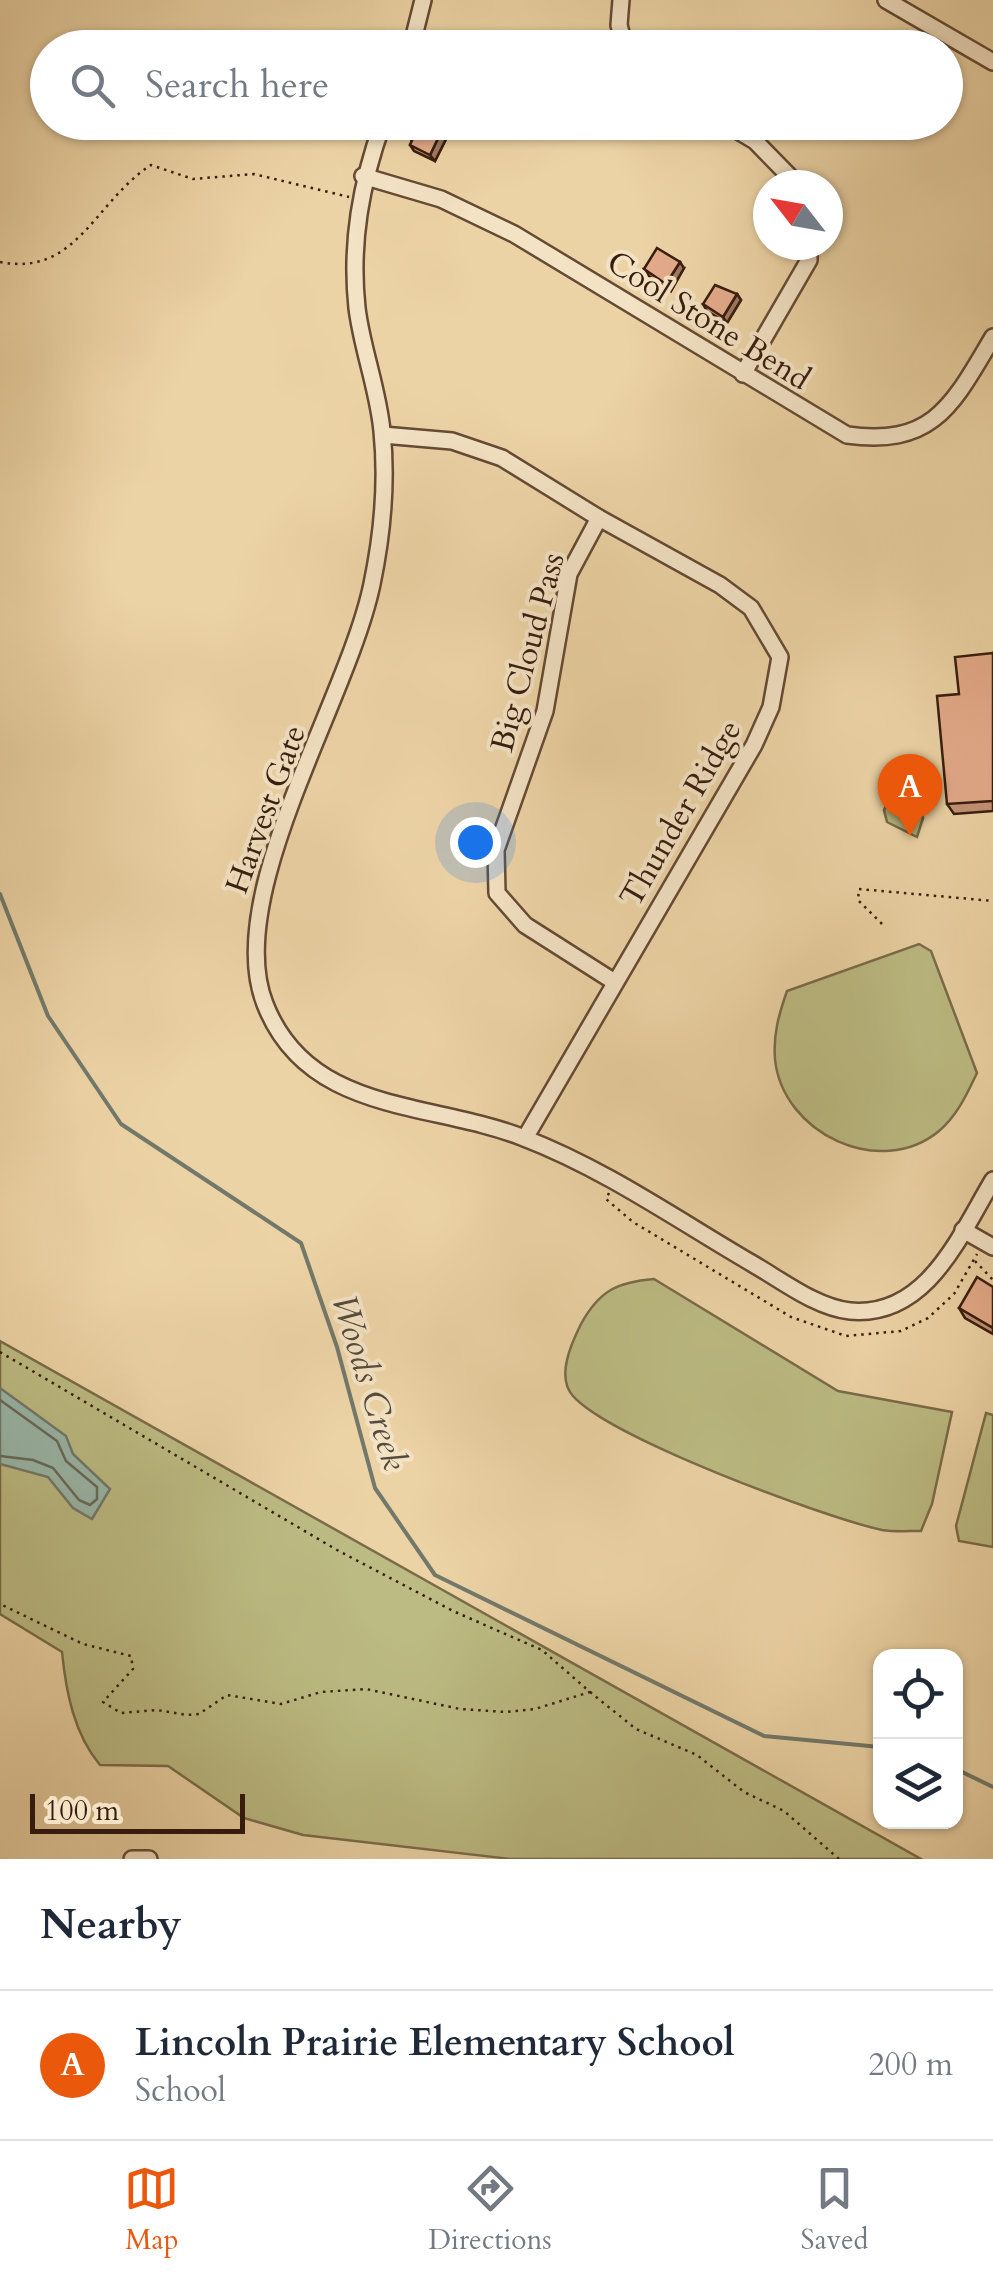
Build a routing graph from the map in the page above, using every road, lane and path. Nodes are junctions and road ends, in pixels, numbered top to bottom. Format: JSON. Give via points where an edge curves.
{"nodes":[{"id":1,"x":423,"y":0,"type":"edge"},
{"id":2,"x":622,"y":0,"type":"edge"},
{"id":3,"x":886,"y":0,"type":"edge"},
{"id":4,"x":415,"y":30,"type":"edge"},
{"id":5,"x":620,"y":30,"type":"edge"},
{"id":6,"x":938,"y":30,"type":"edge"},
{"id":7,"x":963,"y":45,"type":"edge"},
{"id":8,"x":993,"y":62,"type":"edge"},
{"id":9,"x":377,"y":140,"type":"edge"},
{"id":10,"x":754,"y":140,"type":"edge"},
{"id":11,"x":783,"y":170,"type":"edge"},
{"id":12,"x":363,"y":176,"type":"junction"},
{"id":13,"x":360,"y":200,"type":"junction"},
{"id":14,"x":809,"y":260,"type":"edge"},
{"id":15,"x":0,"y":262,"type":"edge"},
{"id":16,"x":993,"y":336,"type":"edge"},
{"id":17,"x":743,"y":374,"type":"junction"},
{"id":18,"x":382,"y":435,"type":"junction"},
{"id":19,"x":598,"y":518,"type":"junction"},
{"id":20,"x":993,"y":901,"type":"edge"},
{"id":21,"x":882,"y":924,"type":"dead end"},
{"id":22,"x":613,"y":981,"type":"junction"},
{"id":23,"x":524,"y":1138,"type":"junction"},
{"id":24,"x":993,"y":1180,"type":"edge"},
{"id":25,"x":963,"y":1230,"type":"junction"},
{"id":26,"x":993,"y":1248,"type":"edge"},
{"id":27,"x":973,"y":1260,"type":"dead end"},
{"id":28,"x":993,"y":1280,"type":"edge"},
{"id":29,"x":0,"y":1352,"type":"edge"},
{"id":30,"x":0,"y":1604,"type":"edge"},
{"id":31,"x":590,"y":1692,"type":"junction"},
{"id":32,"x":132,"y":1859,"type":"edge"},
{"id":33,"x":149,"y":1859,"type":"edge"},
{"id":34,"x":839,"y":1859,"type":"edge"}],
"edges":[{"from":1,"to":4,"type":"street"},
{"from":2,"to":5,"type":"street"},
{"from":3,"to":6,"type":"street"},
{"from":7,"to":8,"type":"street"},
{"from":9,"to":12,"type":"street","name":"Harvest Gate"},
{"from":10,"to":11,"type":"street"},
{"from":12,"to":13,"type":"street","name":"Harvest Gate"},
{"from":12,"to":17,"type":"street","name":"Cool Stone Bend","via":[[440,198],[514,234]]},
{"from":13,"to":15,"type":"path","via":[[254,174],[193,179],[151,165],[126,181],[52,261],[34,267]]},
{"from":13,"to":18,"type":"street","name":"Harvest Gate","via":[[358,311]]},
{"from":14,"to":17,"type":"street"},
{"from":16,"to":17,"type":"street","name":"Cool Stone Bend","via":[[952,404],[894,439],[846,435]]},
{"from":18,"to":19,"type":"street","name":"Thunder Ridge","via":[[452,441],[502,458]]},
{"from":18,"to":23,"type":"street","name":"Harvest Gate","via":[[372,584],[262,889],[254,940],[257,977],[281,1034],[316,1073],[339,1087]]},
{"from":19,"to":22,"type":"street","name":"Big Cloud Pass","via":[[570,574],[545,711],[496,850],[498,893],[525,925]]},
{"from":19,"to":22,"type":"street","name":"Thunder Ridge","via":[[751,608],[780,657],[771,706],[754,745]]},
{"from":20,"to":21,"type":"path","via":[[859,889],[858,900]]},
{"from":22,"to":23,"type":"street","name":"Thunder Ridge"},
{"from":23,"to":25,"type":"street","name":"Harvest Gate","via":[[586,1166],[807,1295],[849,1311],[897,1305],[932,1279]]},
{"from":24,"to":25,"type":"street","name":"Harvest Gate"},
{"from":25,"to":26,"type":"street"},
{"from":27,"to":28,"type":"path"},
{"from":29,"to":31,"type":"path","via":[[338,1550],[542,1650]]},
{"from":30,"to":31,"type":"path","via":[[84,1644],[131,1656],[133,1668],[104,1702],[122,1713],[186,1716],[227,1696],[281,1704],[320,1692],[366,1689],[506,1712]]},
{"from":31,"to":34,"type":"path","via":[[636,1728],[697,1754],[744,1792],[784,1811]]},
{"from":32,"to":33,"type":"street"}]}
